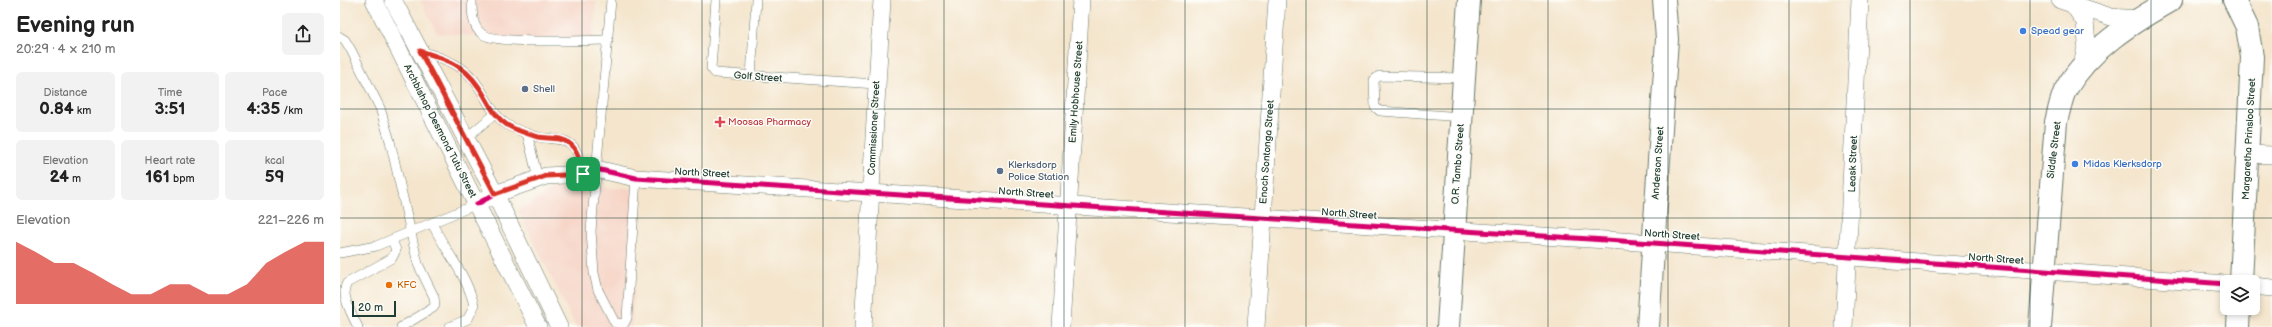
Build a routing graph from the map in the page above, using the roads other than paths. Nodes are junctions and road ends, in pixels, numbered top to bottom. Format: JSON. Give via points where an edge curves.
{"nodes":[{"id":1,"x":374,"y":0,"type":"edge"},
{"id":2,"x":393,"y":0,"type":"edge"},
{"id":3,"x":472,"y":0,"type":"edge"},
{"id":4,"x":611,"y":0,"type":"edge"},
{"id":5,"x":716,"y":0,"type":"edge"},
{"id":6,"x":756,"y":0,"type":"edge"},
{"id":7,"x":882,"y":0,"type":"edge"},
{"id":8,"x":1081,"y":0,"type":"edge"},
{"id":9,"x":1277,"y":0,"type":"edge"},
{"id":10,"x":1469,"y":0,"type":"edge"},
{"id":11,"x":1664,"y":0,"type":"edge"},
{"id":12,"x":1680,"y":0,"type":"edge"},
{"id":13,"x":1860,"y":0,"type":"edge"},
{"id":14,"x":2171,"y":0,"type":"edge"},
{"id":15,"x":2234,"y":0,"type":"edge"},
{"id":16,"x":2067,"y":3,"type":"edge"},
{"id":17,"x":2138,"y":19,"type":"junction"},
{"id":18,"x":340,"y":37,"type":"edge"},
{"id":19,"x":1667,"y":39,"type":"junction"},
{"id":20,"x":608,"y":40,"type":"junction"},
{"id":21,"x":420,"y":51,"type":"junction"},
{"id":22,"x":2080,"y":68,"type":"junction"},
{"id":23,"x":751,"y":76,"type":"junction"},
{"id":24,"x":1464,"y":78,"type":"junction"},
{"id":25,"x":876,"y":84,"type":"junction"},
{"id":26,"x":495,"y":114,"type":"junction"},
{"id":27,"x":1462,"y":117,"type":"junction"},
{"id":28,"x":527,"y":133,"type":"junction"},
{"id":29,"x":466,"y":138,"type":"junction"},
{"id":30,"x":2249,"y":154,"type":"junction"},
{"id":31,"x":2272,"y":155,"type":"edge"},
{"id":32,"x":589,"y":172,"type":"junction"},
{"id":33,"x":636,"y":178,"type":"junction"},
{"id":34,"x":538,"y":179,"type":"junction"},
{"id":35,"x":871,"y":192,"type":"junction"},
{"id":36,"x":495,"y":194,"type":"junction"},
{"id":37,"x":477,"y":204,"type":"junction"},
{"id":38,"x":1069,"y":204,"type":"junction"},
{"id":39,"x":1263,"y":217,"type":"junction"},
{"id":40,"x":432,"y":223,"type":"junction"},
{"id":41,"x":1454,"y":230,"type":"junction"},
{"id":42,"x":412,"y":232,"type":"junction"},
{"id":43,"x":392,"y":240,"type":"junction"},
{"id":44,"x":1653,"y":243,"type":"junction"},
{"id":45,"x":340,"y":253,"type":"edge"},
{"id":46,"x":1849,"y":258,"type":"junction"},
{"id":47,"x":2043,"y":272,"type":"junction"},
{"id":48,"x":2241,"y":275,"type":"edge"},
{"id":49,"x":2220,"y":284,"type":"edge"},
{"id":50,"x":2260,"y":287,"type":"edge"},
{"id":51,"x":2272,"y":288,"type":"edge"},
{"id":52,"x":2239,"y":315,"type":"edge"},
{"id":53,"x":358,"y":327,"type":"edge"},
{"id":54,"x":401,"y":327,"type":"edge"},
{"id":55,"x":449,"y":327,"type":"edge"},
{"id":56,"x":538,"y":327,"type":"edge"},
{"id":57,"x":559,"y":327,"type":"edge"},
{"id":58,"x":863,"y":327,"type":"edge"},
{"id":59,"x":1061,"y":327,"type":"edge"},
{"id":60,"x":1256,"y":327,"type":"edge"},
{"id":61,"x":1448,"y":327,"type":"edge"},
{"id":62,"x":1648,"y":327,"type":"edge"},
{"id":63,"x":1844,"y":327,"type":"edge"},
{"id":64,"x":2040,"y":327,"type":"edge"},
{"id":65,"x":2238,"y":327,"type":"edge"}],
"edges":[{"from":1,"to":37,"type":"street","name":"Archbishop Desmond Tutu Street"},
{"from":2,"to":21,"type":"street","name":"Archbishop Desmond Tutu Street"},
{"from":3,"to":20,"type":"lane","via":[[475,24],[483,35],[492,39]]},
{"from":4,"to":20,"type":"lane"},
{"from":5,"to":23,"type":"lane","name":"Golf Street","via":[[712,71]]},
{"from":6,"to":23,"type":"lane"},
{"from":7,"to":25,"type":"street","name":"Commissioner Street"},
{"from":8,"to":38,"type":"street","name":"Emily Hobhouse Street"},
{"from":9,"to":39,"type":"street","name":"Enoch Sontonga Street"},
{"from":10,"to":24,"type":"main road","name":"O.R. Tambo Street"},
{"from":11,"to":19,"type":"main road","name":"Anderson Street"},
{"from":12,"to":19,"type":"main road"},
{"from":13,"to":46,"type":"street","name":"Leask Street"},
{"from":14,"to":17,"type":"main road","name":"Siddle Street"},
{"from":15,"to":30,"type":"main road","name":"Margaretha Prinsloo Street","via":[[2248,27],[2252,57]]},
{"from":16,"to":17,"type":"street","via":[[2111,17]]},
{"from":16,"to":22,"type":"street","via":[[2085,22],[2087,43]]},
{"from":17,"to":22,"type":"main road","name":"Siddle Street","via":[[2110,39]]},
{"from":18,"to":42,"type":"lane","via":[[351,50],[380,108]]},
{"from":19,"to":44,"type":"main road","name":"Anderson Street"},
{"from":20,"to":32,"type":"lane"},
{"from":21,"to":26,"type":"lane","via":[[454,62],[464,69]]},
{"from":21,"to":29,"type":"street","name":"Archbishop Desmond Tutu Street"},
{"from":22,"to":47,"type":"main road","name":"Siddle Street","via":[[2066,90],[2056,122]]},
{"from":23,"to":25,"type":"lane","name":"Golf Street"},
{"from":24,"to":27,"type":"main road","name":"O.R. Tambo Street"},
{"from":24,"to":27,"type":"lane","via":[[1379,76],[1374,80],[1377,110]]},
{"from":25,"to":35,"type":"street","name":"Commissioner Street"},
{"from":26,"to":28,"type":"lane","via":[[507,125]]},
{"from":26,"to":29,"type":"lane"},
{"from":27,"to":41,"type":"main road","name":"O.R. Tambo Street"},
{"from":28,"to":32,"type":"lane","via":[[558,139],[571,145]]},
{"from":28,"to":34,"type":"lane"},
{"from":29,"to":36,"type":"street","name":"Archbishop Desmond Tutu Street"},
{"from":30,"to":31,"type":"street"},
{"from":30,"to":48,"type":"main road","name":"Margaretha Prinsloo Street"},
{"from":32,"to":33,"type":"street","name":"North Street"},
{"from":32,"to":33,"type":"lane","via":[[594,273],[598,290],[615,323],[620,325],[624,324],[627,318]]},
{"from":32,"to":34,"type":"street","name":"North Street"},
{"from":33,"to":35,"type":"street","name":"North Street"},
{"from":34,"to":36,"type":"street","name":"North Street"},
{"from":35,"to":38,"type":"street","name":"North Street"},
{"from":35,"to":58,"type":"street","name":"Commissioner Street"},
{"from":36,"to":37,"type":"street","name":"North Street"},
{"from":36,"to":57,"type":"street","name":"Archbishop Desmond Tutu Street"},
{"from":37,"to":40,"type":"lane"},
{"from":37,"to":56,"type":"street","name":"Archbishop Desmond Tutu Street"},
{"from":38,"to":39,"type":"street","name":"North Street"},
{"from":38,"to":59,"type":"street","name":"Emily Hobhouse Street"},
{"from":39,"to":41,"type":"street","name":"North Street"},
{"from":39,"to":60,"type":"street","name":"Enoch Sontonga Street"},
{"from":40,"to":42,"type":"lane"},
{"from":40,"to":55,"type":"lane","via":[[473,299],[474,306],[468,319]]},
{"from":41,"to":44,"type":"street","name":"North Street"},
{"from":41,"to":61,"type":"main road","name":"O.R. Tambo Street"},
{"from":42,"to":43,"type":"lane"},
{"from":42,"to":54,"type":"lane","via":[[418,264],[434,297],[435,306]]},
{"from":43,"to":45,"type":"lane"},
{"from":43,"to":53,"type":"lane","via":[[396,250],[392,258],[348,283],[344,288],[344,298]]},
{"from":44,"to":46,"type":"street","name":"North Street"},
{"from":44,"to":62,"type":"main road","name":"Anderson Street"},
{"from":46,"to":47,"type":"street","name":"North Street"},
{"from":46,"to":63,"type":"street","name":"Leask Street"},
{"from":47,"to":49,"type":"street","name":"North Street"},
{"from":47,"to":64,"type":"main road","name":"Siddle Street"},
{"from":50,"to":51,"type":"street"},
{"from":52,"to":65,"type":"main road"}]}
